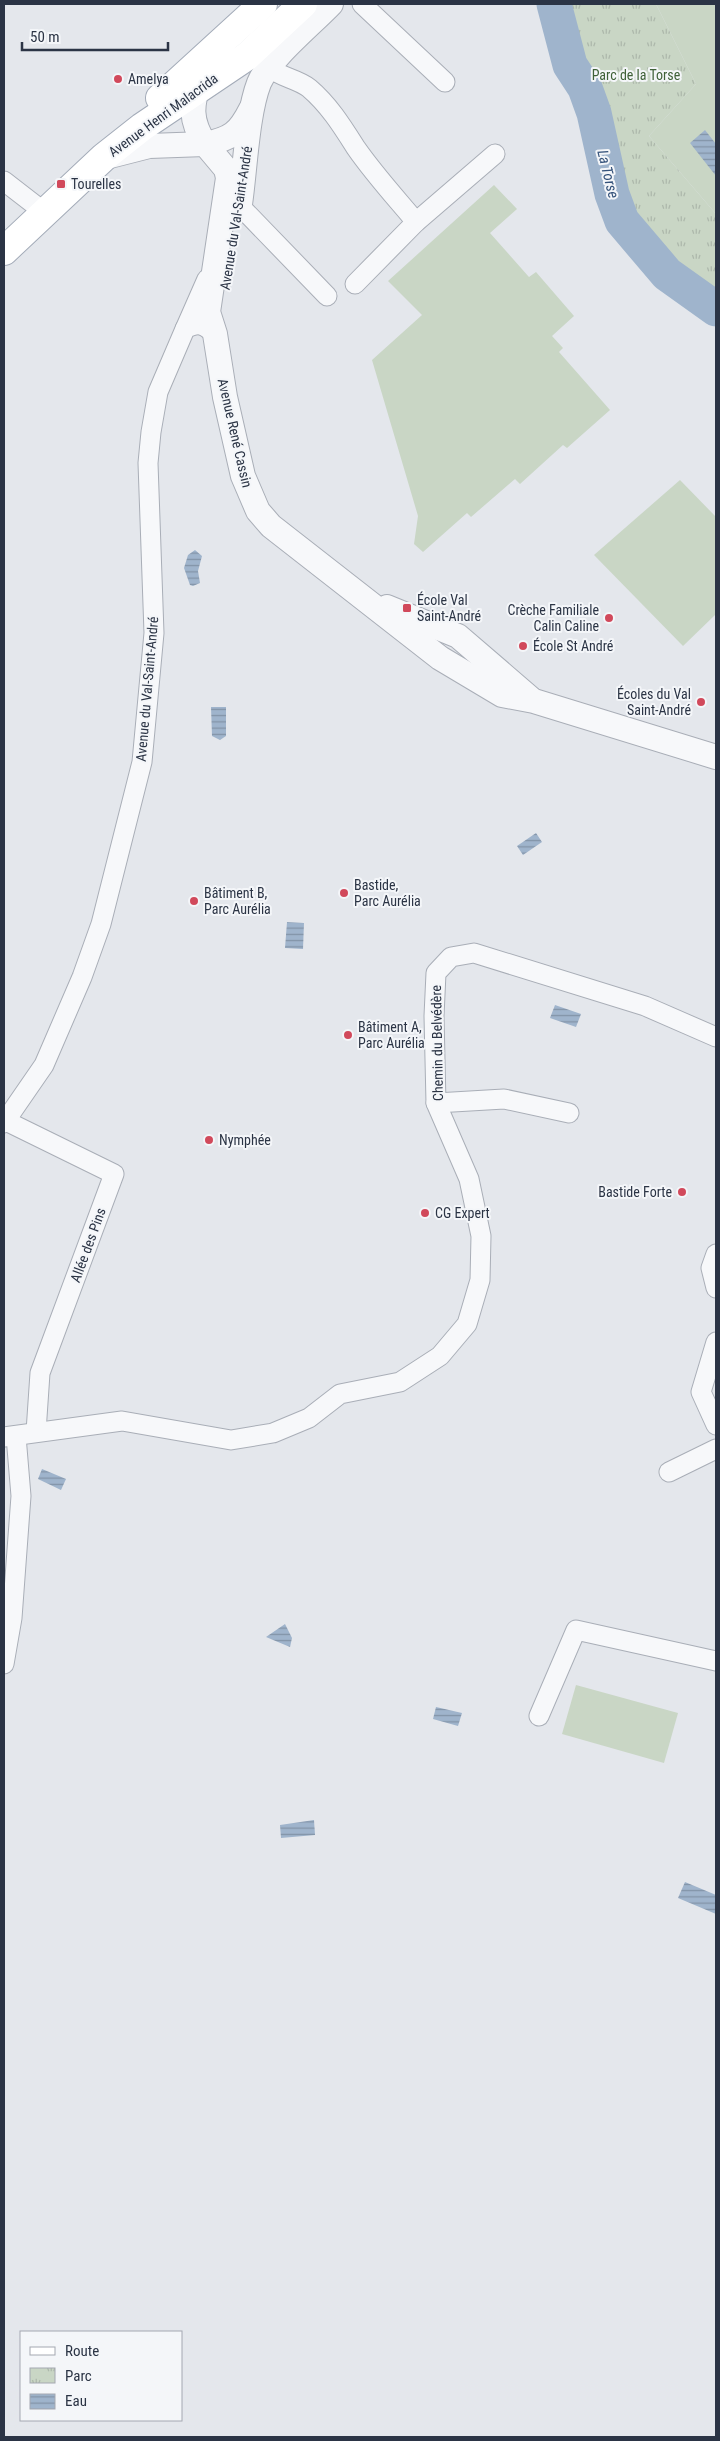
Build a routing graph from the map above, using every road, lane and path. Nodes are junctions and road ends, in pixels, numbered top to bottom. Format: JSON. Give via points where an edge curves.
{"nodes":[{"id":1,"x":263,"y":4,"type":"edge"},
{"id":2,"x":303,"y":4,"type":"edge"},
{"id":3,"x":331,"y":4,"type":"edge"},
{"id":4,"x":362,"y":4,"type":"edge"},
{"id":5,"x":205,"y":57,"type":"junction"},
{"id":6,"x":270,"y":67,"type":"junction"},
{"id":7,"x":445,"y":82,"type":"dead end"},
{"id":8,"x":196,"y":91,"type":"junction"},
{"id":9,"x":254,"y":103,"type":"junction"},
{"id":10,"x":205,"y":144,"type":"junction"},
{"id":11,"x":495,"y":154,"type":"dead end"},
{"id":12,"x":104,"y":157,"type":"junction"},
{"id":13,"x":4,"y":181,"type":"edge"},
{"id":14,"x":240,"y":206,"type":"junction"},
{"id":15,"x":40,"y":209,"type":"junction"},
{"id":16,"x":416,"y":222,"type":"junction"},
{"id":17,"x":4,"y":236,"type":"edge"},
{"id":18,"x":4,"y":251,"type":"edge"},
{"id":19,"x":215,"y":260,"type":"junction"},
{"id":20,"x":355,"y":284,"type":"dead end"},
{"id":21,"x":327,"y":296,"type":"dead end"},
{"id":22,"x":185,"y":329,"type":"junction"},
{"id":23,"x":215,"y":334,"type":"junction"},
{"id":24,"x":175,"y":351,"type":"junction"},
{"id":25,"x":716,"y":757,"type":"edge"},
{"id":26,"x":716,"y":1037,"type":"edge"},
{"id":27,"x":436,"y":1103,"type":"junction"},
{"id":28,"x":568,"y":1113,"type":"dead end"},
{"id":29,"x":5,"y":1122,"type":"edge"},
{"id":30,"x":716,"y":1254,"type":"edge"},
{"id":31,"x":716,"y":1288,"type":"edge"},
{"id":32,"x":716,"y":1342,"type":"edge"},
{"id":33,"x":716,"y":1425,"type":"edge"},
{"id":34,"x":36,"y":1432,"type":"junction"},
{"id":35,"x":10,"y":1437,"type":"edge"},
{"id":36,"x":716,"y":1449,"type":"edge"},
{"id":37,"x":669,"y":1472,"type":"dead end"},
{"id":38,"x":716,"y":1661,"type":"edge"},
{"id":39,"x":4,"y":1664,"type":"edge"},
{"id":40,"x":539,"y":1716,"type":"dead end"}],
"edges":[{"from":1,"to":5,"type":"main road","name":"Avenue Henri Malacrida"},
{"from":2,"to":8,"type":"main road","name":"Avenue Henri Malacrida","via":[[246,57]]},
{"from":3,"to":6,"type":"street","name":"Avenue du Val-Saint-André"},
{"from":4,"to":7,"type":"street"},
{"from":5,"to":8,"type":"street","name":"Avenue du Val-Saint-André"},
{"from":5,"to":15,"type":"main road","name":"Avenue Henri Malacrida"},
{"from":6,"to":9,"type":"street","name":"Avenue du Val-Saint-André","via":[[260,82]]},
{"from":6,"to":16,"type":"street","via":[[277,74],[296,80],[309,89],[340,121],[357,148]]},
{"from":8,"to":10,"type":"street","name":"Avenue du Val-Saint-André","via":[[193,120]]},
{"from":8,"to":12,"type":"main road","name":"Avenue Henri Malacrida"},
{"from":9,"to":10,"type":"street","name":"Avenue du Val-Saint-André","via":[[243,125],[234,134],[222,141]]},
{"from":9,"to":14,"type":"street","name":"Avenue du Val-Saint-André"},
{"from":10,"to":12,"type":"street","name":"Avenue du Val-Saint-André","via":[[149,146]]},
{"from":10,"to":19,"type":"street","name":"Avenue du Val-Saint-André","via":[[226,168],[228,178]]},
{"from":11,"to":16,"type":"street"},
{"from":12,"to":15,"type":"main road","name":"Avenue Henri Malacrida"},
{"from":13,"to":15,"type":"street"},
{"from":14,"to":21,"type":"street"},
{"from":14,"to":23,"type":"street","name":"Avenue du Val-Saint-André"},
{"from":15,"to":17,"type":"main road","name":"Avenue Henri Malacrida"},
{"from":15,"to":18,"type":"main road","name":"Avenue Henri Malacrida"},
{"from":16,"to":20,"type":"street"},
{"from":19,"to":22,"type":"street","name":"Avenue du Val-Saint-André"},
{"from":19,"to":23,"type":"street","name":"Avenue du Val-Saint-André","via":[[208,312]]},
{"from":22,"to":23,"type":"street","via":[[197,323]]},
{"from":22,"to":24,"type":"street","name":"Avenue du Val-Saint-André"},
{"from":23,"to":24,"type":"street","via":[[184,343]]},
{"from":23,"to":25,"type":"street","name":"Avenue René Cassin","via":[[243,476],[258,511],[272,526],[366,600],[458,636],[534,701]]},
{"from":24,"to":29,"type":"street","name":"Avenue du Val-Saint-André","via":[[158,392],[148,463],[154,633],[142,762],[100,924],[82,977],[44,1065]]},
{"from":26,"to":27,"type":"street","name":"Chemin du Belvédère","via":[[645,1006],[474,953],[451,956],[436,973]]},
{"from":27,"to":28,"type":"street","via":[[504,1099]]},
{"from":27,"to":34,"type":"street","name":"Chemin du Belvédère","via":[[469,1179],[481,1236],[480,1280],[468,1324],[440,1356],[400,1382],[340,1394],[308,1418],[273,1433],[231,1440],[122,1421]]},
{"from":29,"to":34,"type":"street","name":"Allée des Pins","via":[[114,1174],[40,1373]]},
{"from":30,"to":31,"type":"street","via":[[711,1268]]},
{"from":32,"to":33,"type":"street","via":[[701,1392]]},
{"from":34,"to":35,"type":"street","name":"Chemin du Belvédère"},
{"from":35,"to":39,"type":"street","via":[[21,1496],[12,1618]]},
{"from":36,"to":37,"type":"street"},
{"from":38,"to":40,"type":"street","via":[[576,1630]]}]}
